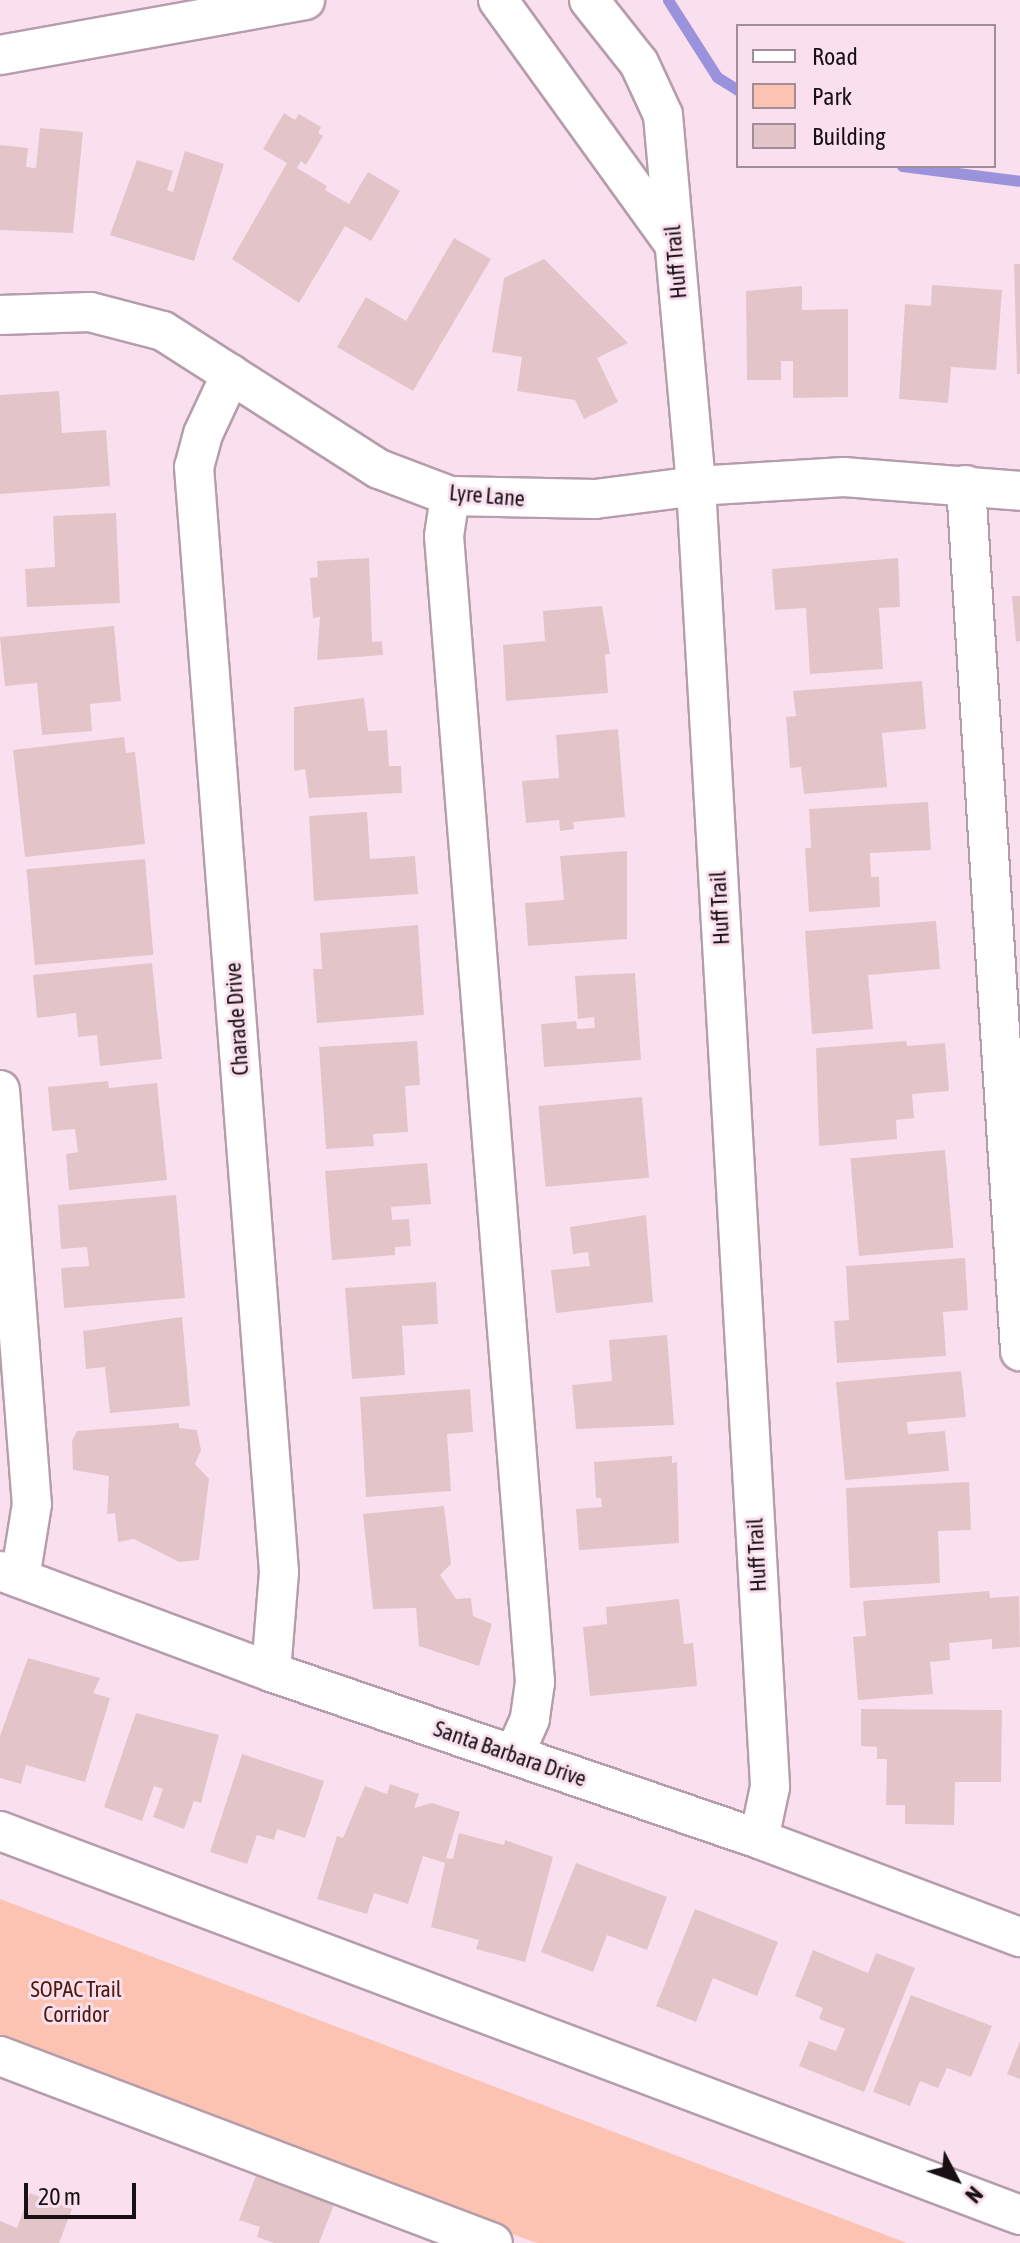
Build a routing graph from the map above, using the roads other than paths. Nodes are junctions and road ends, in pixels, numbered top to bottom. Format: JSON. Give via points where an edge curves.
{"nodes":[{"id":1,"x":305,"y":0,"type":"edge"},
{"id":2,"x":498,"y":0,"type":"edge"},
{"id":3,"x":589,"y":0,"type":"edge"},
{"id":4,"x":0,"y":55,"type":"edge"},
{"id":5,"x":675,"y":245,"type":"junction"},
{"id":6,"x":0,"y":315,"type":"edge"},
{"id":7,"x":231,"y":374,"type":"junction"},
{"id":8,"x":966,"y":485,"type":"junction"},
{"id":9,"x":696,"y":486,"type":"junction"},
{"id":10,"x":1020,"y":491,"type":"edge"},
{"id":11,"x":450,"y":496,"type":"junction"},
{"id":12,"x":0,"y":1090,"type":"edge"},
{"id":13,"x":1020,"y":1351,"type":"edge"},
{"id":14,"x":10,"y":1574,"type":"edge"},
{"id":15,"x":271,"y":1672,"type":"junction"},
{"id":16,"x":514,"y":1755,"type":"junction"},
{"id":17,"x":0,"y":1831,"type":"edge"},
{"id":18,"x":759,"y":1839,"type":"junction"},
{"id":19,"x":1020,"y":1937,"type":"edge"},
{"id":20,"x":0,"y":2056,"type":"edge"},
{"id":21,"x":1020,"y":2215,"type":"edge"},
{"id":22,"x":493,"y":2243,"type":"edge"}],
"edges":[{"from":1,"to":4,"type":"street"},
{"from":2,"to":5,"type":"street"},
{"from":3,"to":5,"type":"street","name":"Huff Trail","via":[[639,63],[663,115]]},
{"from":5,"to":9,"type":"street","name":"Huff Trail"},
{"from":6,"to":7,"type":"street","name":"Lyre Lane","via":[[90,312],[163,331]]},
{"from":7,"to":11,"type":"street","name":"Lyre Lane","via":[[379,469]]},
{"from":7,"to":15,"type":"street","name":"Charade Drive","via":[[194,467],[279,1572]]},
{"from":8,"to":9,"type":"street","name":"Lyre Lane","via":[[844,477]]},
{"from":8,"to":10,"type":"street","name":"Lyre Lane"},
{"from":8,"to":13,"type":"street"},
{"from":9,"to":11,"type":"street","name":"Lyre Lane","via":[[595,499]]},
{"from":9,"to":18,"type":"street","name":"Huff Trail","via":[[770,1787]]},
{"from":11,"to":16,"type":"street","via":[[444,536],[535,1682],[530,1719]]},
{"from":12,"to":14,"type":"street","via":[[32,1504]]},
{"from":14,"to":15,"type":"street","name":"Santa Barbara Drive"},
{"from":15,"to":16,"type":"street","name":"Santa Barbara Drive"},
{"from":16,"to":18,"type":"street","name":"Santa Barbara Drive"},
{"from":17,"to":21,"type":"street"},
{"from":18,"to":19,"type":"street","name":"Santa Barbara Drive"},
{"from":20,"to":22,"type":"street"}]}
